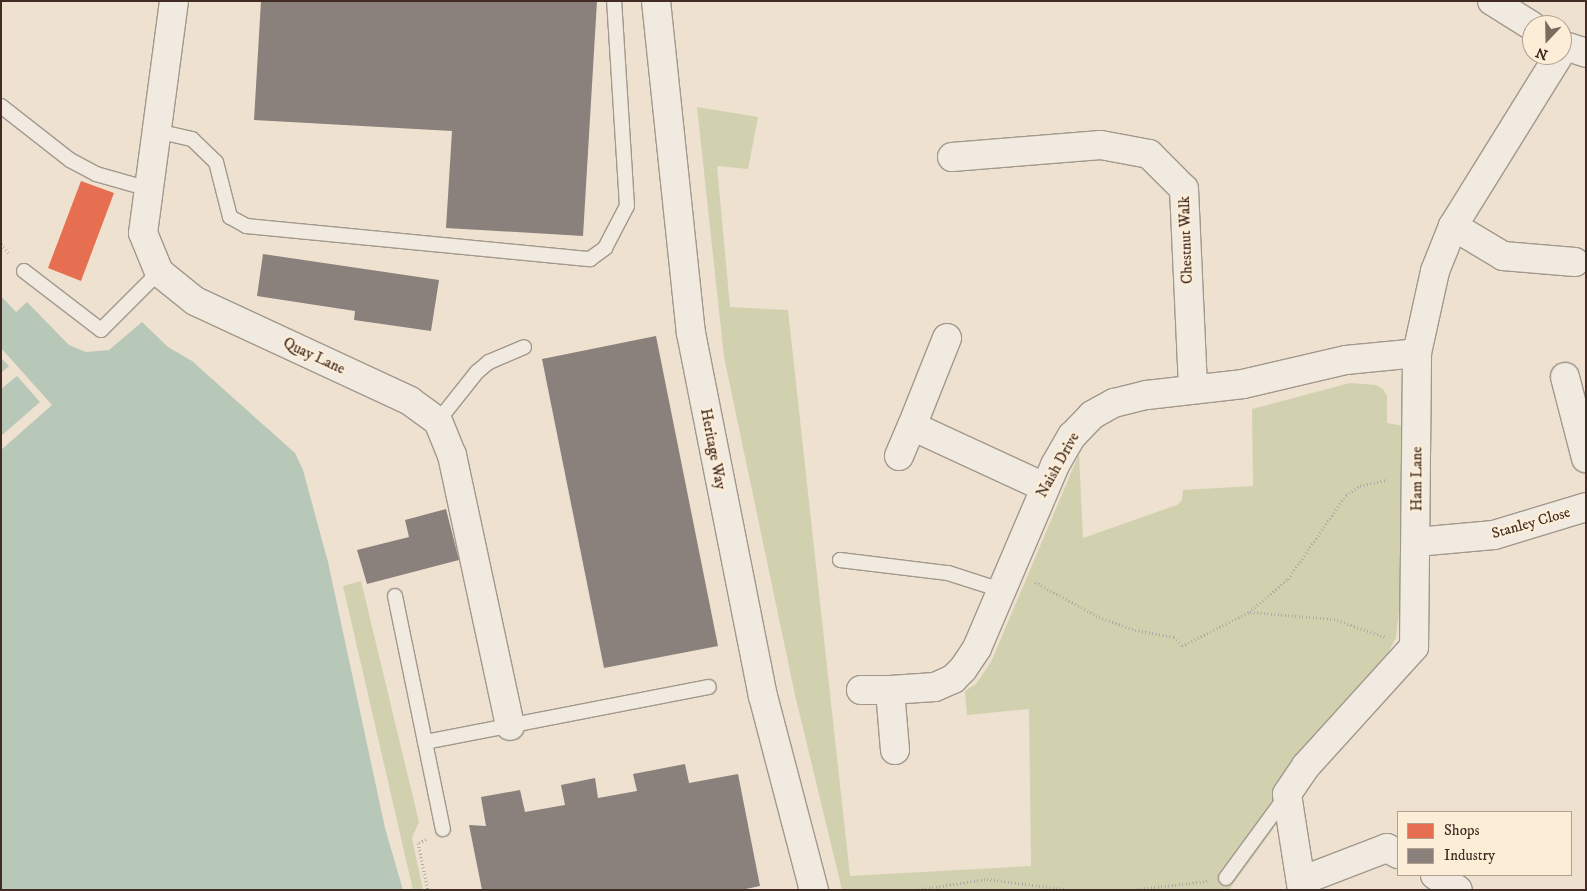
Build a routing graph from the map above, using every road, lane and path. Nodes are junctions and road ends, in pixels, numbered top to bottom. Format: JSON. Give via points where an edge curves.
{"nodes":[{"id":1,"x":174,"y":1,"type":"edge"},
{"id":2,"x":614,"y":1,"type":"edge"},
{"id":3,"x":656,"y":1,"type":"edge"},
{"id":4,"x":1492,"y":1,"type":"edge"},
{"id":5,"x":1522,"y":20,"type":"edge"},
{"id":6,"x":1557,"y":65,"type":"edge"},
{"id":7,"x":1,"y":106,"type":"edge"},
{"id":8,"x":157,"y":131,"type":"junction"},
{"id":9,"x":952,"y":157,"type":"dead end"},
{"id":10,"x":149,"y":189,"type":"junction"},
{"id":11,"x":1453,"y":226,"type":"junction"},
{"id":12,"x":1575,"y":262,"type":"dead end"},
{"id":13,"x":24,"y":271,"type":"dead end"},
{"id":14,"x":159,"y":272,"type":"junction"},
{"id":15,"x":947,"y":338,"type":"dead end"},
{"id":16,"x":524,"y":347,"type":"dead end"},
{"id":17,"x":1417,"y":353,"type":"junction"},
{"id":18,"x":1565,"y":377,"type":"dead end"},
{"id":19,"x":1193,"y":389,"type":"junction"},
{"id":20,"x":438,"y":421,"type":"junction"},
{"id":21,"x":912,"y":426,"type":"junction"},
{"id":22,"x":899,"y":456,"type":"dead end"},
{"id":23,"x":1586,"y":458,"type":"edge"},
{"id":24,"x":1417,"y":480,"type":"junction"},
{"id":25,"x":1044,"y":487,"type":"junction"},
{"id":26,"x":1586,"y":507,"type":"edge"},
{"id":27,"x":1416,"y":542,"type":"junction"},
{"id":28,"x":840,"y":560,"type":"dead end"},
{"id":29,"x":1005,"y":580,"type":"junction"},
{"id":30,"x":395,"y":596,"type":"dead end"},
{"id":31,"x":1249,"y":612,"type":"junction"},
{"id":32,"x":1414,"y":647,"type":"junction"},
{"id":33,"x":709,"y":687,"type":"dead end"},
{"id":34,"x":861,"y":690,"type":"dead end"},
{"id":35,"x":890,"y":690,"type":"junction"},
{"id":36,"x":510,"y":726,"type":"junction"},
{"id":37,"x":425,"y":742,"type":"junction"},
{"id":38,"x":895,"y":750,"type":"dead end"},
{"id":39,"x":1287,"y":794,"type":"junction"},
{"id":40,"x":443,"y":830,"type":"joint"},
{"id":41,"x":1397,"y":853,"type":"edge"},
{"id":42,"x":1437,"y":876,"type":"edge"},
{"id":43,"x":1226,"y":878,"type":"joint"},
{"id":44,"x":1301,"y":886,"type":"edge"},
{"id":45,"x":428,"y":890,"type":"edge"},
{"id":46,"x":814,"y":890,"type":"edge"},
{"id":47,"x":915,"y":890,"type":"edge"},
{"id":48,"x":1071,"y":890,"type":"edge"},
{"id":49,"x":1130,"y":890,"type":"edge"},
{"id":50,"x":1458,"y":890,"type":"edge"}],
"edges":[{"from":1,"to":8,"type":"street","name":"Quay Lane"},
{"from":2,"to":8,"type":"lane","via":[[627,206],[604,248],[590,259],[246,226],[230,217],[216,162],[192,140]]},
{"from":3,"to":46,"type":"street","name":"Heritage Way","via":[[691,333],[763,696]]},
{"from":4,"to":5,"type":"street"},
{"from":6,"to":11,"type":"street","name":"Ham Lane"},
{"from":7,"to":10,"type":"lane","via":[[70,160],[96,174]]},
{"from":8,"to":10,"type":"street","name":"Quay Lane"},
{"from":9,"to":19,"type":"street","name":"Chestnut Walk","via":[[1101,145],[1149,154],[1184,188]]},
{"from":10,"to":14,"type":"street","name":"Quay Lane","via":[[143,233]]},
{"from":11,"to":12,"type":"street","via":[[1503,256]]},
{"from":11,"to":17,"type":"street","name":"Ham Lane","via":[[1435,271]]},
{"from":13,"to":14,"type":"lane","via":[[101,330]]},
{"from":14,"to":20,"type":"street","name":"Quay Lane","via":[[194,301],[410,401]]},
{"from":15,"to":21,"type":"street"},
{"from":16,"to":20,"type":"lane","via":[[489,362],[477,372]]},
{"from":17,"to":19,"type":"street","name":"Naish Drive","via":[[1355,359],[1243,384]]},
{"from":17,"to":24,"type":"street","name":"Ham Lane"},
{"from":18,"to":23,"type":"street"},
{"from":19,"to":25,"type":"street","name":"Naish Drive","via":[[1127,399],[1092,415],[1072,436]]},
{"from":20,"to":36,"type":"street","via":[[452,455]]},
{"from":21,"to":22,"type":"street"},
{"from":21,"to":25,"type":"street"},
{"from":24,"to":27,"type":"street","name":"Ham Lane"},
{"from":24,"to":31,"type":"path","via":[[1388,480],[1360,486],[1346,495],[1288,579]]},
{"from":25,"to":29,"type":"street","name":"Naish Drive"},
{"from":26,"to":27,"type":"street","name":"Stanley Close","via":[[1494,535]]},
{"from":27,"to":32,"type":"street","name":"Ham Lane"},
{"from":28,"to":29,"type":"lane"},
{"from":29,"to":31,"type":"path","via":[[1043,586],[1079,609],[1135,630],[1174,637],[1182,646]]},
{"from":29,"to":35,"type":"street","name":"Naish Drive","via":[[976,648],[953,679],[935,687]]},
{"from":30,"to":37,"type":"lane"},
{"from":31,"to":32,"type":"path","via":[[1334,619]]},
{"from":32,"to":39,"type":"street","via":[[1306,766]]},
{"from":33,"to":36,"type":"lane"},
{"from":34,"to":35,"type":"street","name":"Naish Drive"},
{"from":35,"to":38,"type":"street"},
{"from":36,"to":37,"type":"lane"},
{"from":37,"to":40,"type":"lane"},
{"from":39,"to":43,"type":"lane"},
{"from":39,"to":44,"type":"street"},
{"from":40,"to":45,"type":"path","via":[[418,843]]},
{"from":41,"to":44,"type":"street","via":[[1387,848]]},
{"from":42,"to":50,"type":"street"},
{"from":43,"to":49,"type":"path"},
{"from":47,"to":48,"type":"path","via":[[987,879]]}]}
